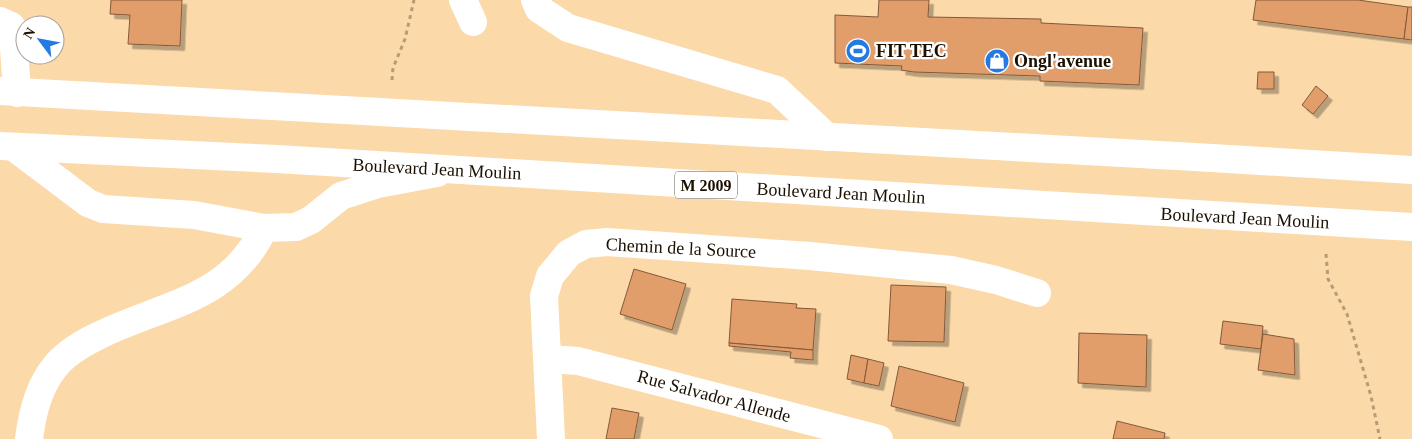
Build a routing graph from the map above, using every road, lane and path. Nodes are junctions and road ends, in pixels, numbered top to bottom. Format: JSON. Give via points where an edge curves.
{"nodes":[{"id":1,"x":414,"y":0,"type":"edge"},
{"id":2,"x":535,"y":0,"type":"edge"},
{"id":3,"x":0,"y":21,"type":"edge"},
{"id":4,"x":393,"y":68,"type":"dead end"},
{"id":5,"x":9,"y":92,"type":"edge"},
{"id":6,"x":827,"y":137,"type":"junction"},
{"id":7,"x":7,"y":147,"type":"edge"},
{"id":8,"x":456,"y":170,"type":"junction"},
{"id":9,"x":1412,"y":170,"type":"edge"},
{"id":10,"x":1323,"y":222,"type":"junction"},
{"id":11,"x":1412,"y":227,"type":"edge"},
{"id":12,"x":264,"y":228,"type":"junction"},
{"id":13,"x":1037,"y":292,"type":"dead end"},
{"id":14,"x":548,"y":359,"type":"junction"},
{"id":15,"x":30,"y":439,"type":"edge"},
{"id":16,"x":551,"y":439,"type":"edge"},
{"id":17,"x":878,"y":439,"type":"edge"},
{"id":18,"x":1380,"y":439,"type":"edge"}],
"edges":[{"from":1,"to":4,"type":"path","via":[[405,39]]},
{"from":2,"to":6,"type":"main road","via":[[539,9],[568,28],[777,90]]},
{"from":3,"to":5,"type":"main road","via":[[11,26],[13,32]]},
{"from":5,"to":6,"type":"main road"},
{"from":6,"to":9,"type":"main road"},
{"from":7,"to":8,"type":"main road","name":"Boulevard Jean Moulin","number":"M 2009"},
{"from":7,"to":12,"type":"main road","via":[[88,203],[103,209],[194,215]]},
{"from":8,"to":10,"type":"main road","name":"Boulevard Jean Moulin","number":"M 2009"},
{"from":8,"to":12,"type":"main road","via":[[378,184],[342,196],[311,220],[296,227]]},
{"from":10,"to":11,"type":"main road","name":"Boulevard Jean Moulin","number":"M 2009"},
{"from":10,"to":18,"type":"path","via":[[1328,279],[1347,314],[1372,396]]},
{"from":12,"to":15,"type":"main road","via":[[242,264],[214,286],[178,305],[78,346],[54,367],[42,386]]},
{"from":13,"to":14,"type":"main road","name":"Chemin de la Source","via":[[951,270],[810,256],[607,242],[586,244],[569,253],[550,276],[544,296]]},
{"from":14,"to":16,"type":"main road","name":"Chemin de la Source"},
{"from":14,"to":17,"type":"main road","name":"Rue Salvador Allende","via":[[578,361]]}]}
